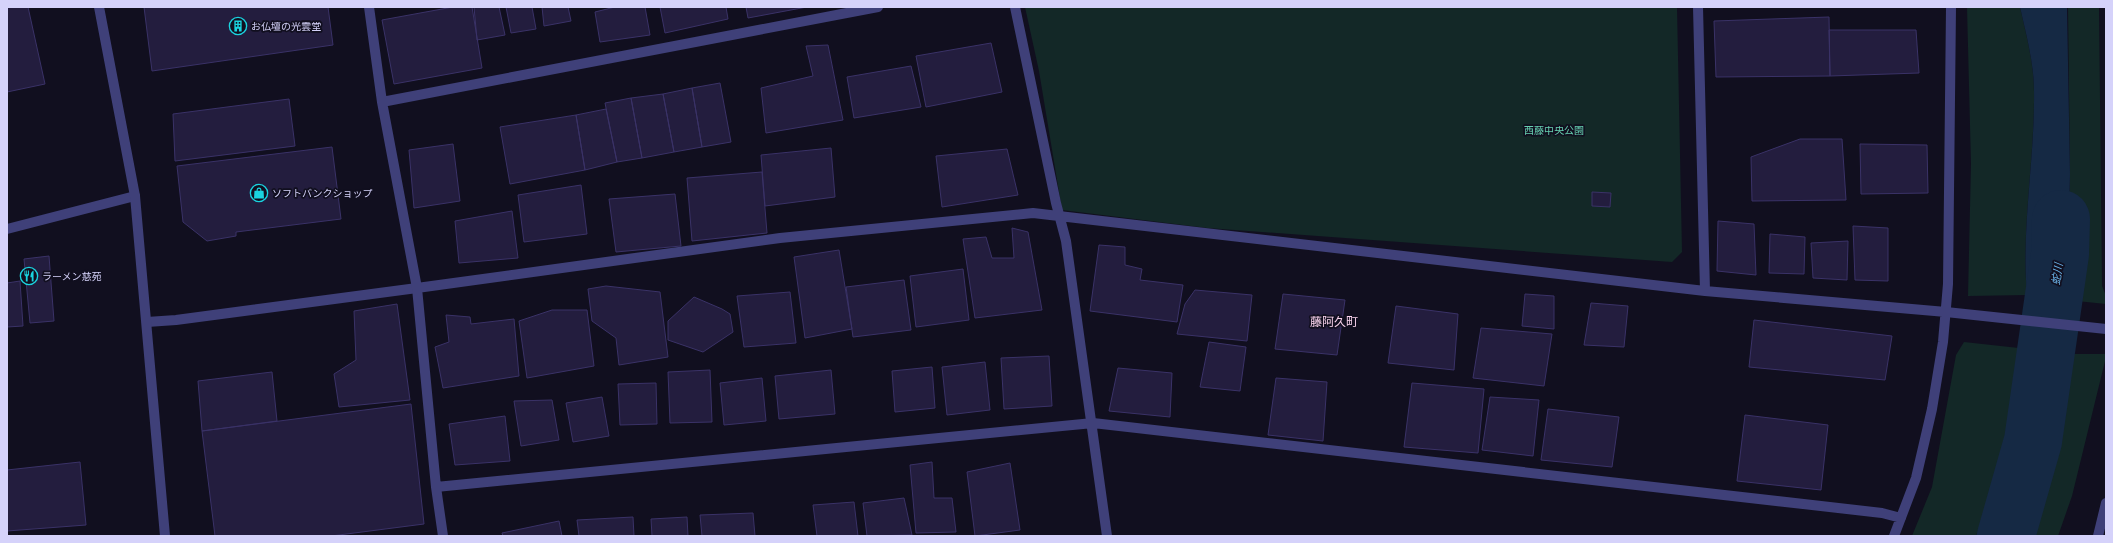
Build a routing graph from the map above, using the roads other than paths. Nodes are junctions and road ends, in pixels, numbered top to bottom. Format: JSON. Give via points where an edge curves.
{"nodes":[{"id":1,"x":99,"y":7,"type":"edge"},
{"id":2,"x":370,"y":7,"type":"edge"},
{"id":3,"x":878,"y":7,"type":"edge"},
{"id":4,"x":1015,"y":7,"type":"edge"},
{"id":5,"x":1698,"y":7,"type":"edge"},
{"id":6,"x":1951,"y":7,"type":"edge"},
{"id":7,"x":382,"y":102,"type":"junction"},
{"id":8,"x":135,"y":196,"type":"junction"},
{"id":9,"x":1059,"y":216,"type":"junction"},
{"id":10,"x":7,"y":229,"type":"edge"},
{"id":11,"x":417,"y":288,"type":"junction"},
{"id":12,"x":1705,"y":291,"type":"junction"},
{"id":13,"x":1946,"y":312,"type":"junction"},
{"id":14,"x":147,"y":322,"type":"junction"},
{"id":15,"x":2106,"y":329,"type":"edge"},
{"id":16,"x":1093,"y":423,"type":"junction"},
{"id":17,"x":436,"y":487,"type":"junction"},
{"id":18,"x":2106,"y":503,"type":"edge"},
{"id":19,"x":1900,"y":518,"type":"junction"},
{"id":20,"x":165,"y":536,"type":"edge"},
{"id":21,"x":443,"y":536,"type":"edge"},
{"id":22,"x":1107,"y":536,"type":"edge"},
{"id":23,"x":1894,"y":536,"type":"edge"},
{"id":24,"x":2098,"y":536,"type":"edge"}],
"edges":[{"from":1,"to":8,"type":"street"},
{"from":2,"to":7,"type":"street"},
{"from":3,"to":7,"type":"street"},
{"from":4,"to":9,"type":"street"},
{"from":5,"to":12,"type":"street"},
{"from":6,"to":13,"type":"street"},
{"from":7,"to":11,"type":"street"},
{"from":8,"to":10,"type":"street"},
{"from":8,"to":14,"type":"street"},
{"from":9,"to":11,"type":"street","via":[[1033,213],[780,238]]},
{"from":9,"to":12,"type":"street"},
{"from":9,"to":16,"type":"street","via":[[1066,241]]},
{"from":11,"to":14,"type":"street"},
{"from":11,"to":17,"type":"street"},
{"from":12,"to":13,"type":"street"},
{"from":13,"to":15,"type":"street"},
{"from":13,"to":19,"type":"street","via":[[1932,409],[1916,478]]},
{"from":14,"to":20,"type":"street"},
{"from":16,"to":17,"type":"street"},
{"from":16,"to":19,"type":"street","via":[[1882,513]]},
{"from":16,"to":22,"type":"street"},
{"from":17,"to":21,"type":"street"},
{"from":18,"to":24,"type":"street"},
{"from":19,"to":23,"type":"street"}]}
